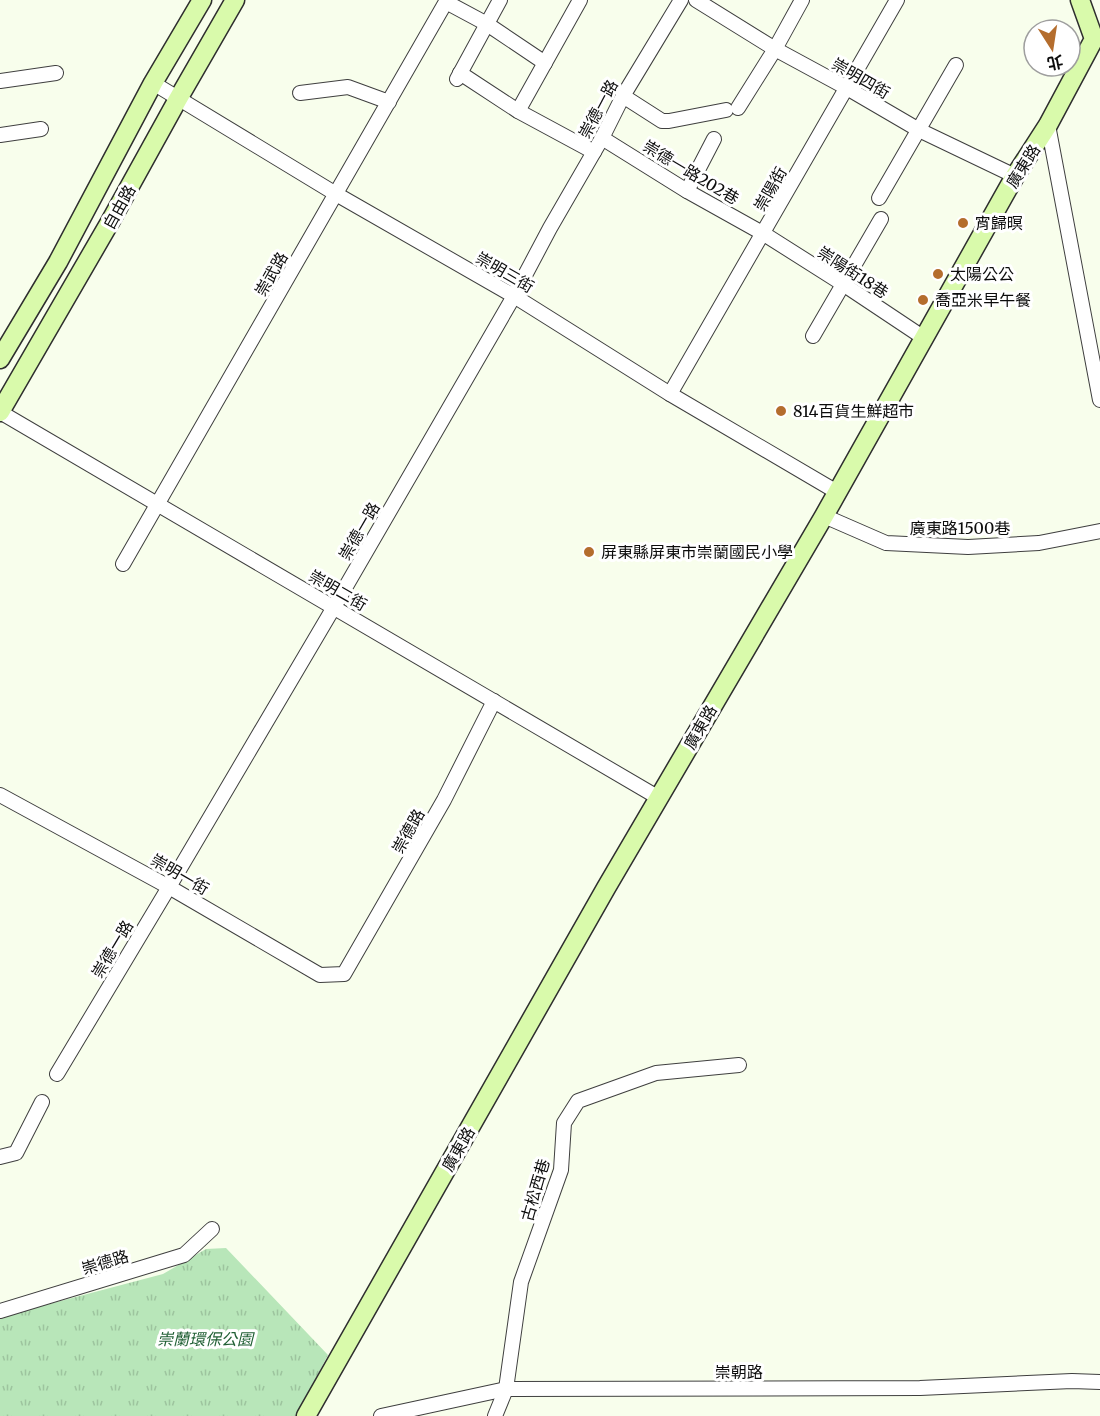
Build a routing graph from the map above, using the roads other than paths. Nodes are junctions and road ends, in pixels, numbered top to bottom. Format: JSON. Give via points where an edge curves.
{"nodes":[{"id":1,"x":202,"y":0,"type":"edge"},
{"id":2,"x":235,"y":0,"type":"edge"},
{"id":3,"x":500,"y":0,"type":"edge"},
{"id":4,"x":580,"y":0,"type":"edge"},
{"id":5,"x":681,"y":0,"type":"edge"},
{"id":6,"x":696,"y":0,"type":"edge"},
{"id":7,"x":802,"y":0,"type":"edge"},
{"id":8,"x":897,"y":0,"type":"edge"},
{"id":9,"x":1080,"y":0,"type":"edge"},
{"id":10,"x":447,"y":1,"type":"edge"},
{"id":11,"x":487,"y":24,"type":"junction"},
{"id":12,"x":775,"y":49,"type":"junction"},
{"id":13,"x":545,"y":63,"type":"junction"},
{"id":14,"x":956,"y":65,"type":"dead end"},
{"id":15,"x":56,"y":73,"type":"dead end"},
{"id":16,"x":0,"y":81,"type":"edge"},
{"id":17,"x":153,"y":84,"type":"junction"},
{"id":18,"x":847,"y":88,"type":"junction"},
{"id":19,"x":300,"y":93,"type":"dead end"},
{"id":20,"x":623,"y":96,"type":"junction"},
{"id":21,"x":178,"y":99,"type":"junction"},
{"id":22,"x":389,"y":102,"type":"junction"},
{"id":23,"x":518,"y":111,"type":"junction"},
{"id":24,"x":1048,"y":124,"type":"junction"},
{"id":25,"x":41,"y":129,"type":"dead end"},
{"id":26,"x":919,"y":130,"type":"junction"},
{"id":27,"x":0,"y":135,"type":"edge"},
{"id":28,"x":602,"y":138,"type":"junction"},
{"id":29,"x":714,"y":139,"type":"dead end"},
{"id":30,"x":594,"y":152,"type":"junction"},
{"id":31,"x":1016,"y":176,"type":"junction"},
{"id":32,"x":687,"y":191,"type":"junction"},
{"id":33,"x":336,"y":194,"type":"junction"},
{"id":34,"x":879,"y":198,"type":"dead end"},
{"id":35,"x":881,"y":219,"type":"dead end"},
{"id":36,"x":764,"y":234,"type":"junction"},
{"id":37,"x":843,"y":284,"type":"junction"},
{"id":38,"x":514,"y":296,"type":"junction"},
{"id":39,"x":813,"y":336,"type":"dead end"},
{"id":40,"x":924,"y":338,"type":"junction"},
{"id":41,"x":0,"y":359,"type":"edge"},
{"id":42,"x":670,"y":394,"type":"junction"},
{"id":43,"x":1100,"y":400,"type":"edge"},
{"id":44,"x":0,"y":412,"type":"edge"},
{"id":45,"x":837,"y":492,"type":"junction"},
{"id":46,"x":158,"y":504,"type":"junction"},
{"id":47,"x":824,"y":516,"type":"junction"},
{"id":48,"x":1100,"y":531,"type":"edge"},
{"id":49,"x":123,"y":564,"type":"dead end"},
{"id":50,"x":334,"y":607,"type":"junction"},
{"id":51,"x":494,"y":701,"type":"junction"},
{"id":52,"x":0,"y":795,"type":"edge"},
{"id":53,"x":659,"y":798,"type":"junction"},
{"id":54,"x":169,"y":887,"type":"junction"},
{"id":55,"x":344,"y":974,"type":"joint"},
{"id":56,"x":739,"y":1065,"type":"dead end"},
{"id":57,"x":57,"y":1074,"type":"dead end"},
{"id":58,"x":42,"y":1102,"type":"dead end"},
{"id":59,"x":0,"y":1157,"type":"edge"},
{"id":60,"x":212,"y":1229,"type":"dead end"},
{"id":61,"x":0,"y":1311,"type":"edge"},
{"id":62,"x":1100,"y":1382,"type":"edge"},
{"id":63,"x":506,"y":1389,"type":"junction"},
{"id":64,"x":306,"y":1416,"type":"edge"},
{"id":65,"x":381,"y":1416,"type":"edge"},
{"id":66,"x":495,"y":1416,"type":"edge"}],
"edges":[{"from":1,"to":17,"type":"street","name":"自由路"},
{"from":2,"to":21,"type":"street","name":"自由路"},
{"from":3,"to":11,"type":"street"},
{"from":4,"to":13,"type":"street"},
{"from":5,"to":20,"type":"street","name":"崇德一路"},
{"from":6,"to":12,"type":"street","name":"崇明四街"},
{"from":7,"to":12,"type":"street"},
{"from":8,"to":18,"type":"street","name":"崇陽街"},
{"from":9,"to":24,"type":"street","name":"廣東路","via":[[1094,39]]},
{"from":10,"to":11,"type":"street"},
{"from":10,"to":22,"type":"street","name":"崇武路"},
{"from":11,"to":13,"type":"street"},
{"from":11,"to":23,"type":"street","via":[[458,77]]},
{"from":12,"to":18,"type":"street","name":"崇明四街"},
{"from":12,"to":20,"type":"street","via":[[732,109],[662,121]]},
{"from":13,"to":23,"type":"street"},
{"from":14,"to":26,"type":"street"},
{"from":15,"to":16,"type":"street"},
{"from":17,"to":21,"type":"street","name":"崇明三街"},
{"from":17,"to":41,"type":"street","name":"自由路","via":[[58,262]]},
{"from":18,"to":26,"type":"street","name":"崇明四街"},
{"from":18,"to":36,"type":"street","name":"崇陽街"},
{"from":19,"to":22,"type":"street","via":[[348,87]]},
{"from":20,"to":28,"type":"street","name":"崇德一路"},
{"from":21,"to":33,"type":"street","name":"崇明三街"},
{"from":21,"to":44,"type":"street","name":"自由路"},
{"from":22,"to":33,"type":"street","name":"崇武路"},
{"from":23,"to":30,"type":"street"},
{"from":24,"to":31,"type":"street","name":"廣東路"},
{"from":24,"to":43,"type":"street"},
{"from":25,"to":27,"type":"street"},
{"from":26,"to":31,"type":"street","name":"崇明四街"},
{"from":26,"to":34,"type":"street"},
{"from":28,"to":30,"type":"street","name":"崇德一路"},
{"from":28,"to":32,"type":"street","name":"崇德一路202巷"},
{"from":29,"to":32,"type":"street"},
{"from":30,"to":38,"type":"street","name":"崇德一路"},
{"from":31,"to":40,"type":"street","name":"廣東路"},
{"from":32,"to":36,"type":"street","name":"崇德一路202巷"},
{"from":33,"to":38,"type":"street","name":"崇明三街"},
{"from":33,"to":46,"type":"street","name":"崇武路"},
{"from":35,"to":37,"type":"street"},
{"from":36,"to":37,"type":"street","name":"崇陽街18巷"},
{"from":36,"to":42,"type":"street","name":"崇陽街"},
{"from":37,"to":39,"type":"street"},
{"from":37,"to":40,"type":"street","name":"崇陽街18巷"},
{"from":38,"to":42,"type":"street","name":"崇明三街"},
{"from":38,"to":50,"type":"street","name":"崇德一路"},
{"from":40,"to":45,"type":"street","name":"廣東路"},
{"from":42,"to":45,"type":"street","name":"崇明三街"},
{"from":44,"to":46,"type":"street","name":"崇明二街"},
{"from":45,"to":47,"type":"street","name":"廣東路"},
{"from":46,"to":49,"type":"street","name":"崇武路"},
{"from":46,"to":50,"type":"street","name":"崇明二街"},
{"from":47,"to":48,"type":"street","name":"廣東路1500巷","via":[[886,543],[968,547],[1039,543]]},
{"from":47,"to":53,"type":"street","name":"廣東路"},
{"from":50,"to":51,"type":"street","name":"崇明二街"},
{"from":50,"to":54,"type":"street","name":"崇德一路"},
{"from":51,"to":53,"type":"street","name":"崇明二街"},
{"from":51,"to":55,"type":"street","name":"崇德路","via":[[444,800]]},
{"from":52,"to":54,"type":"street","name":"崇明一街"},
{"from":53,"to":64,"type":"street","name":"廣東路"},
{"from":54,"to":55,"type":"street","name":"崇明一街","via":[[320,975]]},
{"from":54,"to":57,"type":"street","name":"崇德一路"},
{"from":56,"to":63,"type":"street","name":"古松西巷","via":[[656,1073],[578,1101],[564,1123],[561,1170],[521,1282]]},
{"from":58,"to":59,"type":"street","via":[[16,1154]]},
{"from":60,"to":61,"type":"street","name":"崇德路","via":[[184,1255]]},
{"from":62,"to":63,"type":"street","name":"崇朝路","via":[[920,1388]]},
{"from":63,"to":65,"type":"street","name":"崇朝路"},
{"from":63,"to":66,"type":"street","name":"古松西巷"}]}
